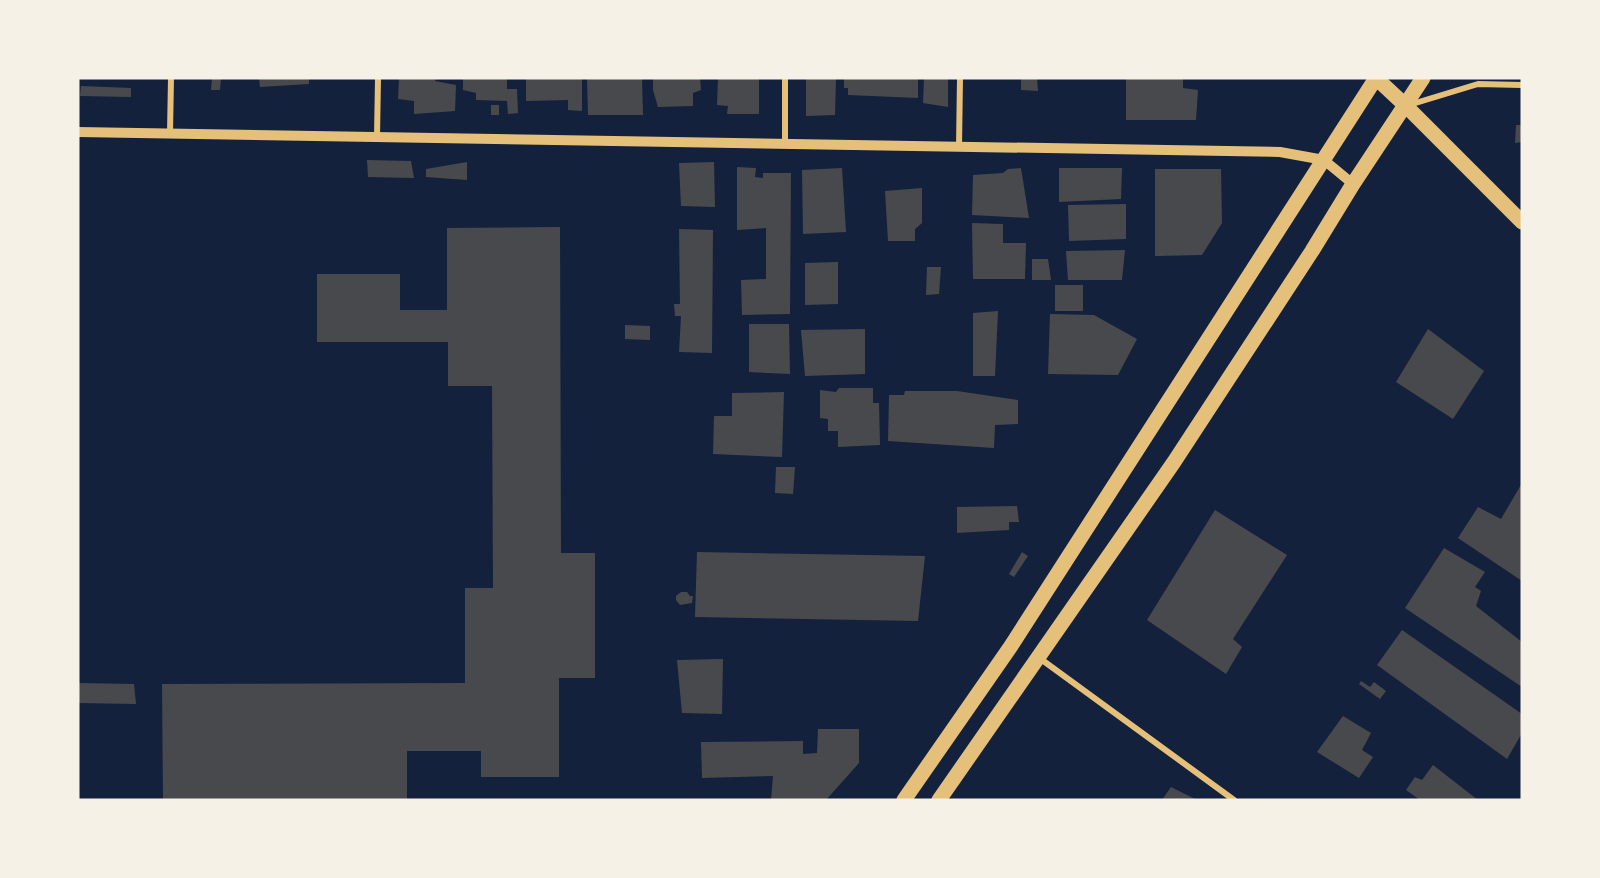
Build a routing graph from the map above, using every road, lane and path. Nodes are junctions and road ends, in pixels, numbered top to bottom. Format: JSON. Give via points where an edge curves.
{"nodes":[{"id":1,"x":171,"y":78,"type":"edge"},
{"id":2,"x":378,"y":78,"type":"edge"},
{"id":3,"x":784,"y":78,"type":"edge"},
{"id":4,"x":960,"y":78,"type":"edge"},
{"id":5,"x":1376,"y":78,"type":"edge"},
{"id":6,"x":1424,"y":78,"type":"edge"},
{"id":7,"x":1522,"y":85,"type":"edge"},
{"id":8,"x":1406,"y":106,"type":"junction"},
{"id":9,"x":78,"y":132,"type":"edge"},
{"id":10,"x":170,"y":133,"type":"junction"},
{"id":11,"x":377,"y":137,"type":"junction"},
{"id":12,"x":785,"y":144,"type":"junction"},
{"id":13,"x":959,"y":147,"type":"junction"},
{"id":14,"x":1324,"y":160,"type":"junction"},
{"id":15,"x":1353,"y":184,"type":"junction"},
{"id":16,"x":1522,"y":222,"type":"edge"},
{"id":17,"x":1038,"y":657,"type":"junction"},
{"id":18,"x":904,"y":800,"type":"edge"},
{"id":19,"x":939,"y":800,"type":"edge"},
{"id":20,"x":1234,"y":800,"type":"edge"}],
"edges":[{"from":1,"to":10,"type":"street"},
{"from":2,"to":11,"type":"street"},
{"from":3,"to":12,"type":"street"},
{"from":4,"to":13,"type":"street"},
{"from":5,"to":8,"type":"main road"},
{"from":5,"to":14,"type":"main road"},
{"from":6,"to":8,"type":"main road"},
{"from":7,"to":8,"type":"street","via":[[1478,84]]},
{"from":8,"to":15,"type":"main road"},
{"from":8,"to":16,"type":"main road"},
{"from":9,"to":10,"type":"street"},
{"from":10,"to":11,"type":"street"},
{"from":11,"to":12,"type":"street"},
{"from":12,"to":13,"type":"street"},
{"from":13,"to":14,"type":"street","via":[[1280,152]]},
{"from":14,"to":15,"type":"street"},
{"from":14,"to":18,"type":"main road","via":[[1011,645]]},
{"from":15,"to":17,"type":"main road","via":[[1174,462]]},
{"from":17,"to":19,"type":"main road"},
{"from":17,"to":20,"type":"street"}]}
